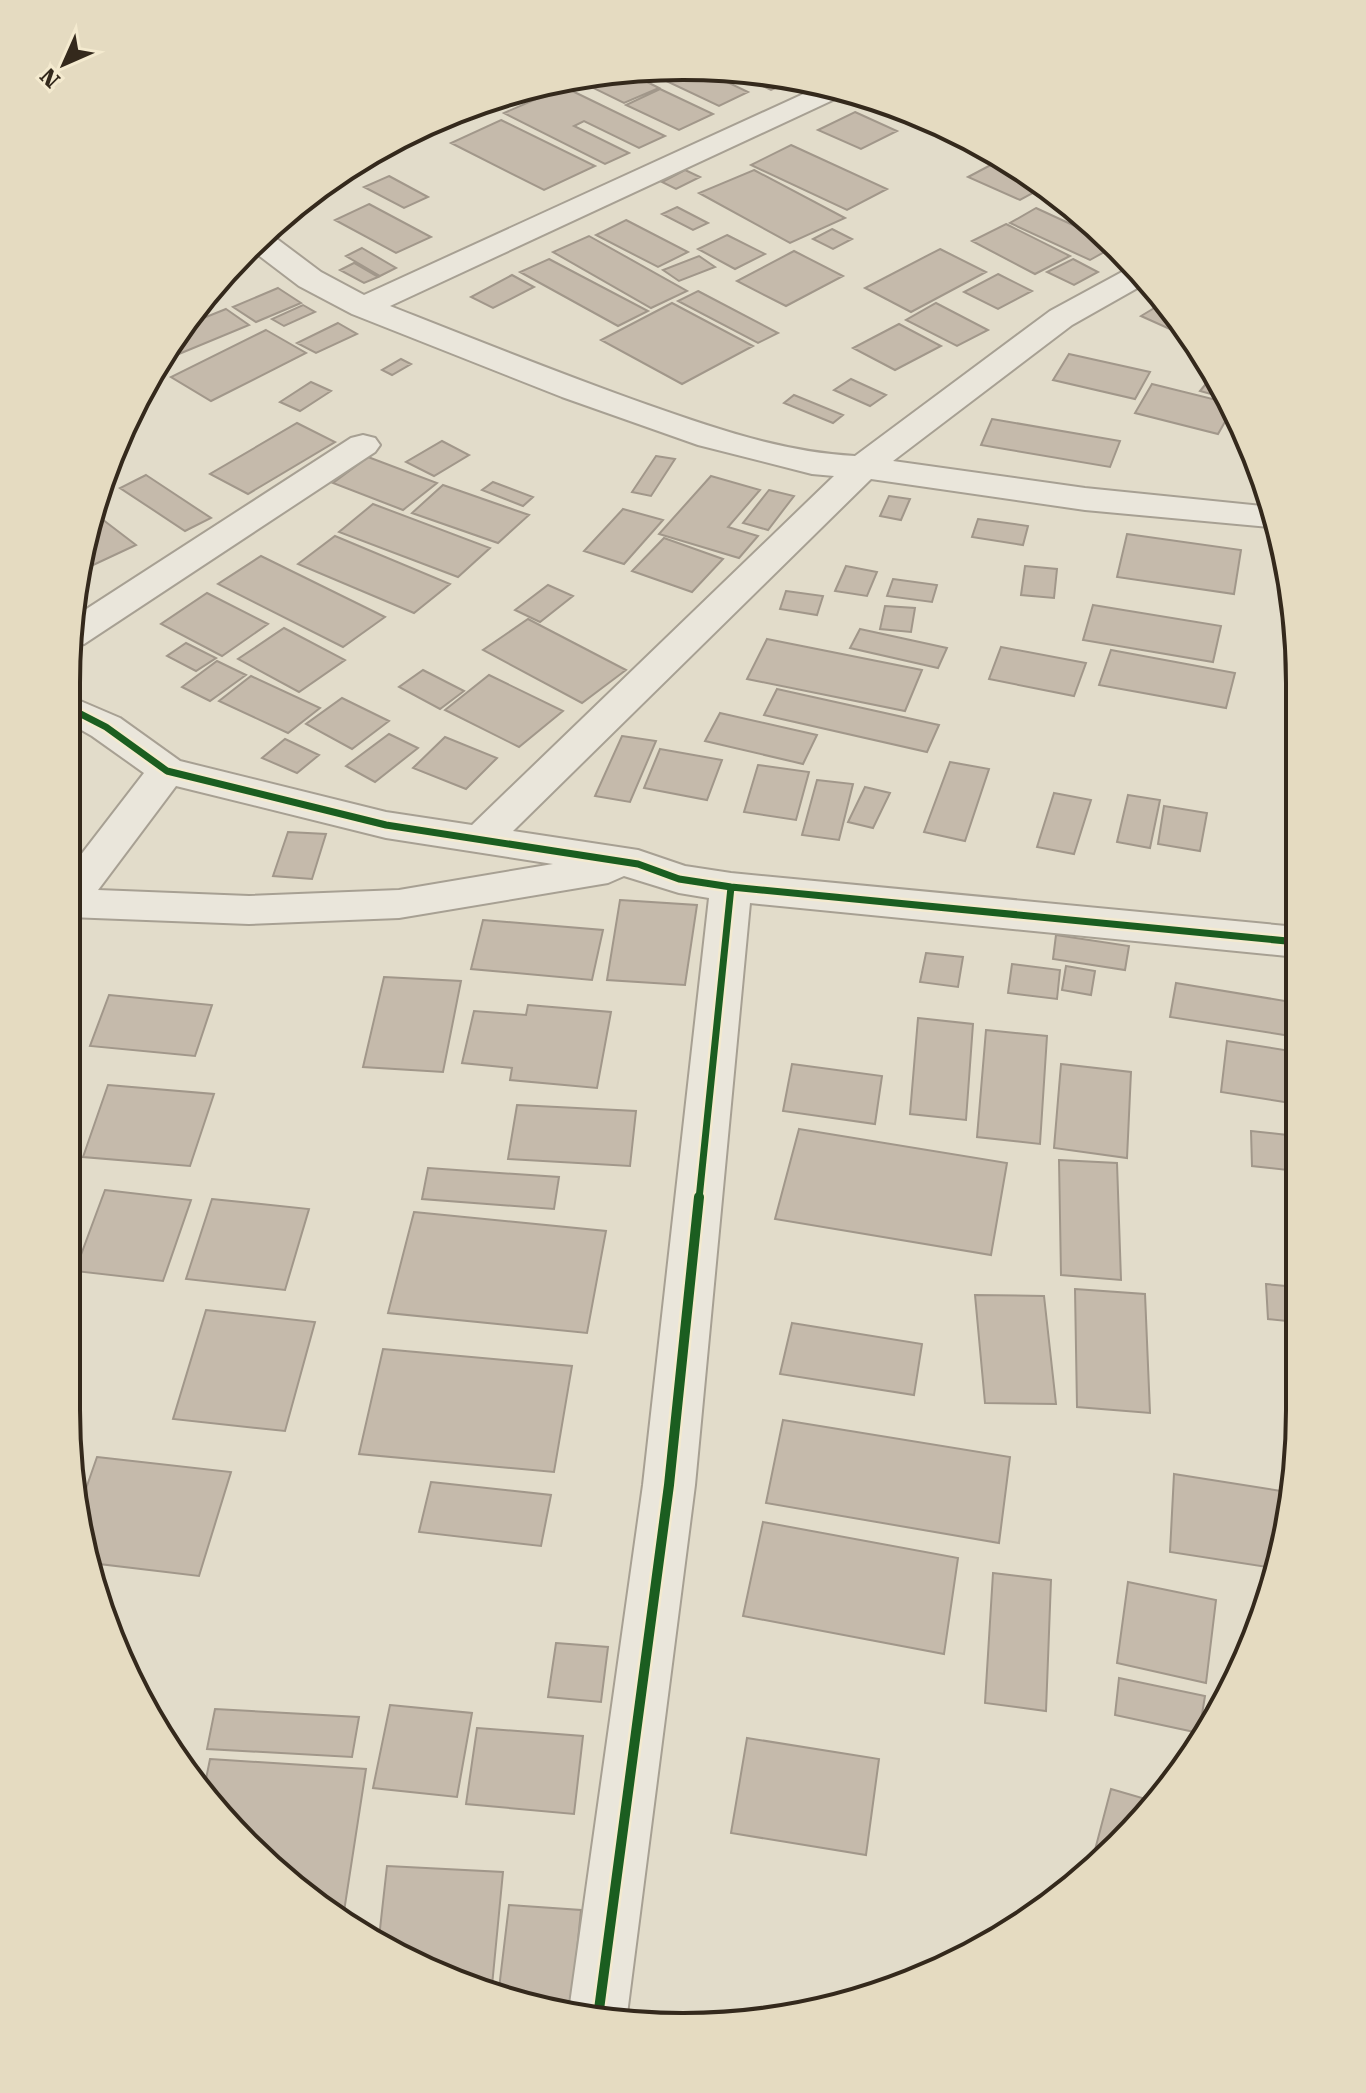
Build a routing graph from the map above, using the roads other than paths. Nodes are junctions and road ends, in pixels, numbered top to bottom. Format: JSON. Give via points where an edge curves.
{"nodes":[{"id":1,"x":821,"y":97,"type":"edge"},
{"id":2,"x":267,"y":247,"type":"edge"},
{"id":3,"x":1130,"y":279,"type":"edge"},
{"id":4,"x":363,"y":307,"type":"junction"},
{"id":5,"x":363,"y":445,"type":"dead end"},
{"id":6,"x":863,"y":467,"type":"junction"},
{"id":7,"x":1262,"y":517,"type":"edge"},
{"id":8,"x":83,"y":628,"type":"edge"},
{"id":9,"x":80,"y":714,"type":"edge"},
{"id":10,"x":167,"y":771,"type":"junction"},
{"id":11,"x":481,"y":839,"type":"junction"},
{"id":12,"x":638,"y":864,"type":"junction"},
{"id":13,"x":80,"y":886,"type":"edge"},
{"id":14,"x":731,"y":887,"type":"junction"},
{"id":15,"x":80,"y":902,"type":"edge"},
{"id":16,"x":1286,"y":941,"type":"edge"},
{"id":17,"x":599,"y":2007,"type":"edge"}],
"edges":[{"from":1,"to":4,"type":"street"},
{"from":2,"to":4,"type":"street","via":[[310,279]]},
{"from":3,"to":6,"type":"street","via":[[1061,318]]},
{"from":4,"to":6,"type":"street","via":[[696,434],[812,464]]},
{"from":5,"to":8,"type":"street"},
{"from":6,"to":7,"type":"street","via":[[1085,499]]},
{"from":6,"to":11,"type":"street"},
{"from":9,"to":10,"type":"street"},
{"from":10,"to":11,"type":"street","via":[[386,825]]},
{"from":10,"to":13,"type":"street"},
{"from":11,"to":12,"type":"street"},
{"from":12,"to":14,"type":"street","via":[[679,879]]},
{"from":12,"to":15,"type":"street","via":[[399,904],[249,910]]},
{"from":14,"to":16,"type":"street"},
{"from":14,"to":17,"type":"street","via":[[669,1485]]}]}
